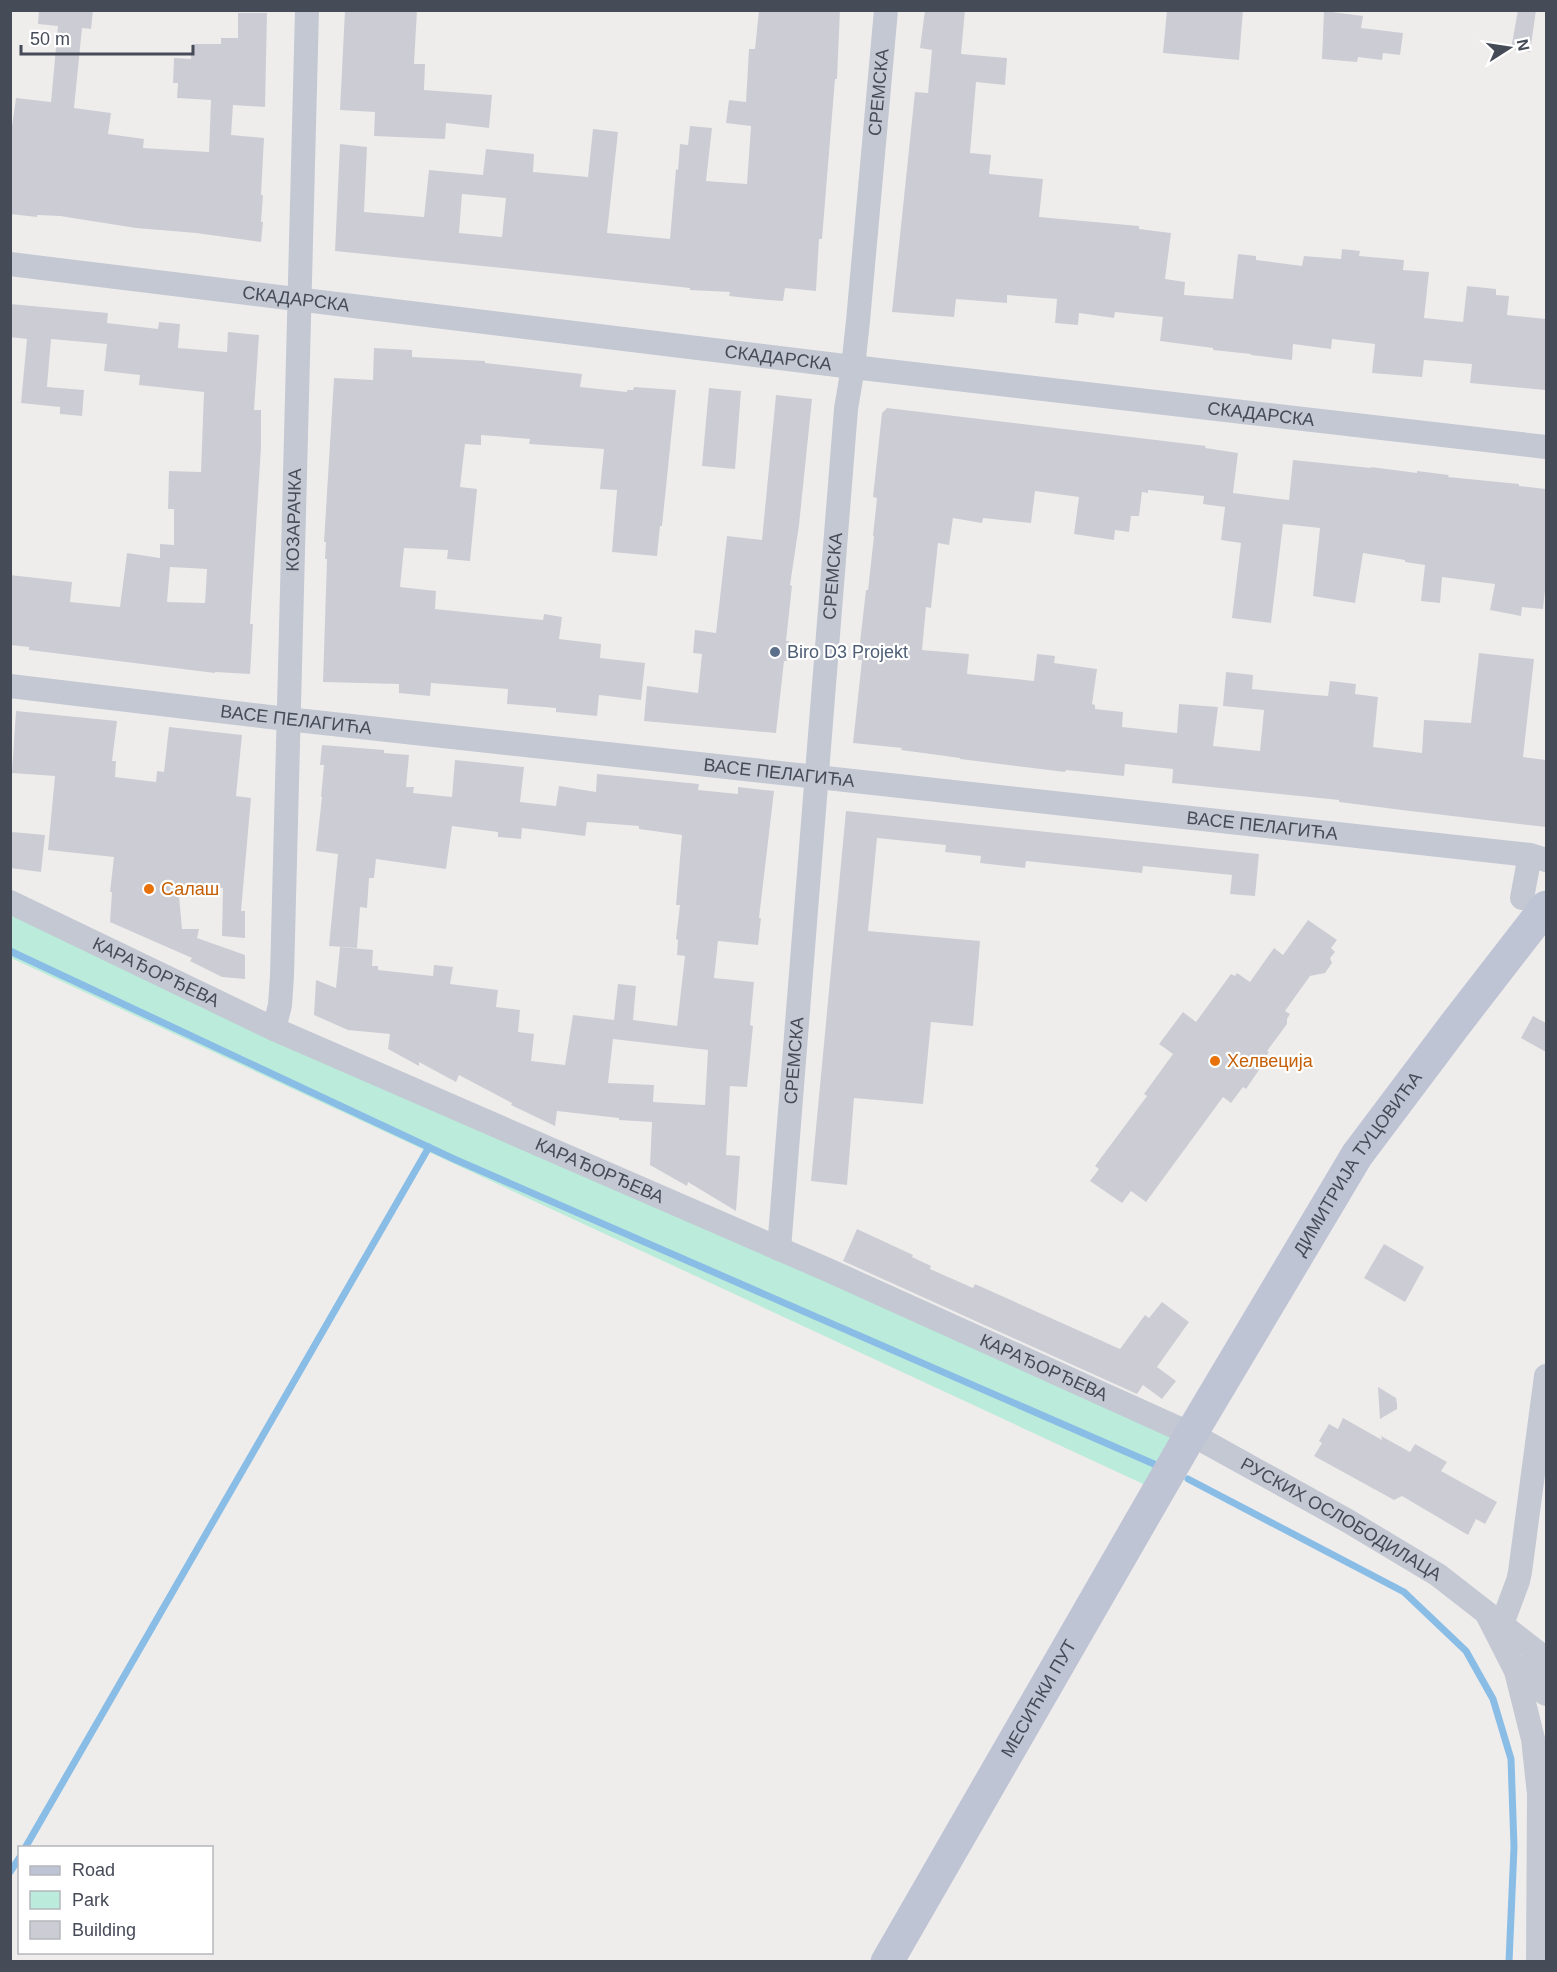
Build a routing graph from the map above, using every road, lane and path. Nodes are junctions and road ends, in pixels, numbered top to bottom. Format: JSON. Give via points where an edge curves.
{"nodes":[{"id":1,"x":307,"y":10,"type":"edge"},
{"id":2,"x":886,"y":10,"type":"edge"},
{"id":3,"x":10,"y":264,"type":"edge"},
{"id":4,"x":298,"y":299,"type":"junction"},
{"id":5,"x":853,"y":367,"type":"junction"},
{"id":6,"x":1546,"y":447,"type":"edge"},
{"id":7,"x":10,"y":686,"type":"edge"},
{"id":8,"x":287,"y":719,"type":"junction"},
{"id":9,"x":816,"y":776,"type":"junction"},
{"id":10,"x":1538,"y":857,"type":"edge"},
{"id":11,"x":10,"y":902,"type":"edge"},
{"id":12,"x":1534,"y":903,"type":"edge"},
{"id":13,"x":274,"y":1029,"type":"junction"},
{"id":14,"x":779,"y":1250,"type":"junction"},
{"id":15,"x":1546,"y":1376,"type":"edge"},
{"id":16,"x":1191,"y":1434,"type":"junction"},
{"id":17,"x":1495,"y":1619,"type":"junction"},
{"id":18,"x":1546,"y":1659,"type":"edge"},
{"id":19,"x":1546,"y":1665,"type":"edge"},
{"id":20,"x":1516,"y":1671,"type":"junction"},
{"id":21,"x":1546,"y":1694,"type":"edge"},
{"id":22,"x":1540,"y":1731,"type":"edge"},
{"id":23,"x":887,"y":1962,"type":"edge"},
{"id":24,"x":1538,"y":1962,"type":"edge"}],
"edges":[{"from":1,"to":4,"type":"street","name":"КОЗАРАЧКА"},
{"from":2,"to":5,"type":"street","name":"СРЕМСКА"},
{"from":3,"to":4,"type":"street","name":"СКАДАРСКА"},
{"from":4,"to":5,"type":"street","name":"СКАДАРСКА"},
{"from":4,"to":8,"type":"street","name":"КОЗАРАЧКА"},
{"from":5,"to":6,"type":"street","name":"СКАДАРСКА"},
{"from":5,"to":9,"type":"street","name":"СРЕМСКА","via":[[846,408]]},
{"from":7,"to":8,"type":"street","name":"ВАСЕ ПЕЛАГИЋА"},
{"from":8,"to":9,"type":"street","name":"ВАСЕ ПЕЛАГИЋА"},
{"from":8,"to":13,"type":"street","name":"КОЗАРАЧКА","via":[[282,976]]},
{"from":9,"to":10,"type":"street","name":"ВАСЕ ПЕЛАГИЋА"},
{"from":9,"to":14,"type":"street","name":"СРЕМСКА"},
{"from":10,"to":12,"type":"street"},
{"from":11,"to":13,"type":"street","name":"КАРАЂОРЂЕВА"},
{"from":12,"to":16,"type":"street","name":"ДИМИТРИЈА ТУЦОВИЋА","via":[[1454,1026],[1358,1155]]},
{"from":13,"to":14,"type":"street","name":"КАРАЂОРЂЕВА"},
{"from":14,"to":16,"type":"street","name":"КАРАЂОРЂЕВА"},
{"from":15,"to":17,"type":"street","via":[[1518,1581]]},
{"from":16,"to":17,"type":"street","name":"РУСКИХ ОСЛОБОДИЛАЦА","via":[[1438,1575]]},
{"from":16,"to":23,"type":"street","name":"МЕСИЋКИ ПУТ"},
{"from":17,"to":18,"type":"street","name":"РУСКИХ ОСЛОБОДИЛАЦА"},
{"from":17,"to":20,"type":"street","name":"РУСКИХ ОСЛОБОДИЛАЦА"},
{"from":19,"to":20,"type":"street"},
{"from":20,"to":21,"type":"street","name":"РУСКИХ ОСЛОБОДИЛАЦА"},
{"from":20,"to":22,"type":"street"},
{"from":22,"to":24,"type":"street"}]}
